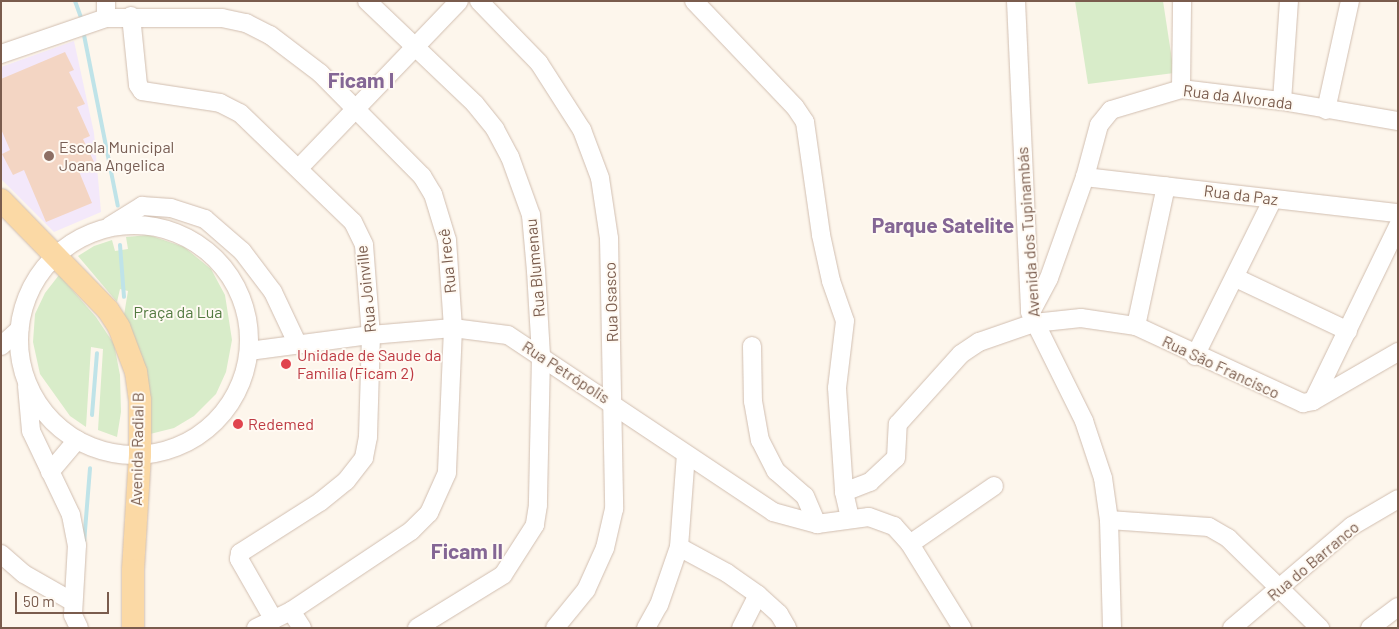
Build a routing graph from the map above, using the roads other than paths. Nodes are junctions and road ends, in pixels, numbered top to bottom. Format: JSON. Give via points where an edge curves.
{"nodes":[{"id":1,"x":367,"y":1,"type":"edge"},
{"id":2,"x":459,"y":1,"type":"edge"},
{"id":3,"x":479,"y":1,"type":"edge"},
{"id":4,"x":694,"y":1,"type":"edge"},
{"id":5,"x":1016,"y":1,"type":"edge"},
{"id":6,"x":1182,"y":1,"type":"edge"},
{"id":7,"x":1288,"y":1,"type":"edge"},
{"id":8,"x":1350,"y":1,"type":"edge"},
{"id":9,"x":106,"y":10,"type":"edge"},
{"id":10,"x":131,"y":16,"type":"junction"},
{"id":11,"x":416,"y":45,"type":"junction"},
{"id":12,"x":1,"y":54,"type":"edge"},
{"id":13,"x":1181,"y":88,"type":"junction"},
{"id":14,"x":1282,"y":101,"type":"junction"},
{"id":15,"x":356,"y":107,"type":"junction"},
{"id":16,"x":1326,"y":110,"type":"junction"},
{"id":17,"x":1398,"y":121,"type":"edge"},
{"id":18,"x":299,"y":168,"type":"junction"},
{"id":19,"x":1085,"y":177,"type":"junction"},
{"id":20,"x":1166,"y":186,"type":"junction"},
{"id":21,"x":1273,"y":199,"type":"junction"},
{"id":22,"x":1,"y":200,"type":"edge"},
{"id":23,"x":1398,"y":213,"type":"edge"},
{"id":24,"x":193,"y":214,"type":"junction"},
{"id":25,"x":1398,"y":226,"type":"edge"},
{"id":26,"x":107,"y":228,"type":"junction"},
{"id":27,"x":184,"y":236,"type":"junction"},
{"id":28,"x":55,"y":255,"type":"junction"},
{"id":29,"x":1049,"y":278,"type":"junction"},
{"id":30,"x":1236,"y":278,"type":"junction"},
{"id":31,"x":1029,"y":287,"type":"junction"},
{"id":32,"x":1032,"y":318,"type":"junction"},
{"id":33,"x":1136,"y":326,"type":"junction"},
{"id":34,"x":453,"y":328,"type":"junction"},
{"id":35,"x":20,"y":329,"type":"junction"},
{"id":36,"x":1348,"y":331,"type":"junction"},
{"id":37,"x":371,"y":335,"type":"junction"},
{"id":38,"x":297,"y":343,"type":"junction"},
{"id":39,"x":1,"y":346,"type":"edge"},
{"id":40,"x":752,"y":346,"type":"dead end"},
{"id":41,"x":249,"y":351,"type":"junction"},
{"id":42,"x":1398,"y":352,"type":"edge"},
{"id":43,"x":1,"y":353,"type":"edge"},
{"id":44,"x":541,"y":356,"type":"junction"},
{"id":45,"x":1195,"y":356,"type":"junction"},
{"id":46,"x":25,"y":375,"type":"junction"},
{"id":47,"x":1313,"y":400,"type":"junction"},
{"id":48,"x":614,"y":404,"type":"junction"},
{"id":49,"x":77,"y":440,"type":"junction"},
{"id":50,"x":686,"y":454,"type":"junction"},
{"id":51,"x":140,"y":455,"type":"junction"},
{"id":52,"x":50,"y":472,"type":"junction"},
{"id":53,"x":994,"y":486,"type":"dead end"},
{"id":54,"x":844,"y":492,"type":"junction"},
{"id":55,"x":1398,"y":499,"type":"edge"},
{"id":56,"x":850,"y":518,"type":"junction"},
{"id":57,"x":1109,"y":520,"type":"junction"},
{"id":58,"x":817,"y":524,"type":"junction"},
{"id":59,"x":910,"y":544,"type":"junction"},
{"id":60,"x":679,"y":547,"type":"junction"},
{"id":61,"x":1,"y":554,"type":"edge"},
{"id":62,"x":1280,"y":589,"type":"junction"},
{"id":63,"x":758,"y":595,"type":"junction"},
{"id":64,"x":73,"y":602,"type":"junction"},
{"id":65,"x":1398,"y":607,"type":"edge"},
{"id":66,"x":291,"y":611,"type":"junction"},
{"id":67,"x":1313,"y":625,"type":"edge"},
{"id":68,"x":262,"y":626,"type":"edge"},
{"id":69,"x":79,"y":628,"type":"edge"},
{"id":70,"x":133,"y":628,"type":"edge"},
{"id":71,"x":302,"y":628,"type":"edge"},
{"id":72,"x":417,"y":628,"type":"edge"},
{"id":73,"x":555,"y":628,"type":"edge"},
{"id":74,"x":646,"y":628,"type":"edge"},
{"id":75,"x":741,"y":628,"type":"edge"},
{"id":76,"x":787,"y":628,"type":"edge"},
{"id":77,"x":962,"y":628,"type":"edge"},
{"id":78,"x":1112,"y":628,"type":"edge"},
{"id":79,"x":1232,"y":628,"type":"edge"},
{"id":80,"x":1370,"y":628,"type":"edge"}],
"edges":[{"from":1,"to":11,"type":"street","name":"Rua Blumenau"},
{"from":2,"to":11,"type":"street"},
{"from":3,"to":48,"type":"street","name":"Rua Osasco","via":[[539,63],[582,130],[600,178],[609,238]]},
{"from":4,"to":54,"type":"street","via":[[795,107],[805,122],[821,235],[831,280],[846,321],[837,388]]},
{"from":5,"to":31,"type":"street","name":"Avenida dos Tupinambás"},
{"from":6,"to":13,"type":"street"},
{"from":7,"to":14,"type":"street"},
{"from":8,"to":16,"type":"street"},
{"from":9,"to":10,"type":"street","name":"Rua Irecê"},
{"from":9,"to":12,"type":"street","name":"Rua Irecê","via":[[82,26]]},
{"from":10,"to":15,"type":"street","name":"Rua Irecê","via":[[222,18],[246,23],[270,35],[320,73]]},
{"from":10,"to":18,"type":"street","name":"Rua Joinville","via":[[138,85],[142,91],[220,103],[240,113]]},
{"from":11,"to":15,"type":"street"},
{"from":11,"to":44,"type":"street","name":"Rua Blumenau","via":[[475,104],[510,157],[531,215]]},
{"from":13,"to":14,"type":"street","name":"Rua da Alvorada"},
{"from":13,"to":19,"type":"street","name":"Rua da Alvorada","via":[[1120,106],[1104,116]]},
{"from":14,"to":16,"type":"street","name":"Rua da Alvorada"},
{"from":15,"to":18,"type":"street"},
{"from":15,"to":34,"type":"street","name":"Rua Irecê","via":[[422,176],[433,194],[447,240]]},
{"from":16,"to":17,"type":"street","name":"Rua da Alvorada"},
{"from":18,"to":37,"type":"street","name":"Rua Joinville","via":[[359,232],[364,245]]},
{"from":19,"to":20,"type":"street","name":"Rua da Paz"},
{"from":19,"to":29,"type":"street","name":"Rua da Alvorada"},
{"from":20,"to":21,"type":"street","name":"Rua da Paz"},
{"from":20,"to":33,"type":"street"},
{"from":21,"to":23,"type":"street","name":"Rua da Paz"},
{"from":21,"to":30,"type":"street"},
{"from":22,"to":28,"type":"main road","name":"Avenida Radial B"},
{"from":24,"to":26,"type":"street","via":[[142,206]]},
{"from":24,"to":27,"type":"street"},
{"from":24,"to":38,"type":"street","via":[[223,232],[242,251],[272,292]]},
{"from":25,"to":36,"type":"street"},
{"from":26,"to":27,"type":"street","via":[[133,224],[159,227]]},
{"from":26,"to":28,"type":"street","via":[[88,234]]},
{"from":27,"to":41,"type":"street","via":[[208,251],[228,272],[249,323]]},
{"from":28,"to":35,"type":"street","via":[[27,299]]},
{"from":28,"to":51,"type":"main road","name":"Avenida Radial B","via":[[108,310],[128,348],[140,400]]},
{"from":29,"to":31,"type":"street"},
{"from":29,"to":32,"type":"street","name":"Rua da Alvorada"},
{"from":30,"to":36,"type":"street"},
{"from":30,"to":45,"type":"street"},
{"from":31,"to":32,"type":"street","name":"Avenida dos Tupinambás"},
{"from":32,"to":33,"type":"street","name":"Rua São Francisco","via":[[1081,318]]},
{"from":32,"to":54,"type":"street","via":[[960,354],[898,424],[896,458],[870,482]]},
{"from":32,"to":57,"type":"street","name":"Avenida dos Tupinambás","via":[[1087,428],[1103,478]]},
{"from":33,"to":45,"type":"street","name":"Rua São Francisco"},
{"from":34,"to":37,"type":"street","name":"Rua Petrópolis"},
{"from":34,"to":44,"type":"street","name":"Rua Petrópolis","via":[[508,336]]},
{"from":34,"to":66,"type":"street","name":"Rua Irecê","via":[[448,473],[429,513],[411,531]]},
{"from":35,"to":39,"type":"street"},
{"from":35,"to":46,"type":"street"},
{"from":36,"to":47,"type":"street"},
{"from":37,"to":38,"type":"street","name":"Rua Petrópolis"},
{"from":37,"to":68,"type":"street","name":"Rua Joinville","via":[[368,437],[364,458],[346,481],[320,502],[240,552],[239,559]]},
{"from":38,"to":41,"type":"street","name":"Rua Petrópolis"},
{"from":40,"to":58,"type":"street","via":[[753,401],[760,440],[776,471],[805,496]]},
{"from":41,"to":51,"type":"street","via":[[243,378],[214,423],[167,450]]},
{"from":42,"to":47,"type":"street"},
{"from":43,"to":46,"type":"street"},
{"from":44,"to":48,"type":"street","name":"Rua Petrópolis"},
{"from":44,"to":72,"type":"street","name":"Rua Blumenau","via":[[535,525],[503,575]]},
{"from":45,"to":47,"type":"street","name":"Rua São Francisco","via":[[1294,401]]},
{"from":46,"to":49,"type":"street","via":[[40,407],[58,427]]},
{"from":46,"to":52,"type":"street","via":[[31,431]]},
{"from":48,"to":50,"type":"street","name":"Rua Petrópolis"},
{"from":48,"to":73,"type":"street","name":"Rua Osasco","via":[[614,509],[605,548],[586,590]]},
{"from":49,"to":51,"type":"street","via":[[106,452]]},
{"from":49,"to":52,"type":"street"},
{"from":50,"to":58,"type":"street","name":"Rua Petrópolis","via":[[773,512]]},
{"from":50,"to":60,"type":"street"},
{"from":51,"to":70,"type":"main road","name":"Avenida Radial B"},
{"from":52,"to":64,"type":"street","via":[[71,515],[77,545]]},
{"from":53,"to":59,"type":"street"},
{"from":54,"to":56,"type":"street"},
{"from":55,"to":62,"type":"street","name":"Rua do Barranco","via":[[1352,526]]},
{"from":56,"to":58,"type":"street","name":"Rua Petrópolis"},
{"from":56,"to":59,"type":"street","name":"Rua Petrópolis","via":[[883,521],[894,526]]},
{"from":57,"to":62,"type":"street","via":[[1209,527],[1228,538]]},
{"from":57,"to":78,"type":"street","name":"Avenida dos Tupinambás"},
{"from":59,"to":77,"type":"street","name":"Rua Petrópolis"},
{"from":60,"to":63,"type":"street","via":[[727,573]]},
{"from":60,"to":74,"type":"street"},
{"from":61,"to":64,"type":"street","via":[[24,574]]},
{"from":62,"to":67,"type":"street"},
{"from":62,"to":79,"type":"street","name":"Rua do Barranco"},
{"from":63,"to":75,"type":"street"},
{"from":63,"to":76,"type":"street","via":[[779,614]]},
{"from":64,"to":69,"type":"street"},
{"from":65,"to":80,"type":"street"},
{"from":66,"to":68,"type":"street","name":"Rua Irecê"},
{"from":66,"to":71,"type":"street"}]}
